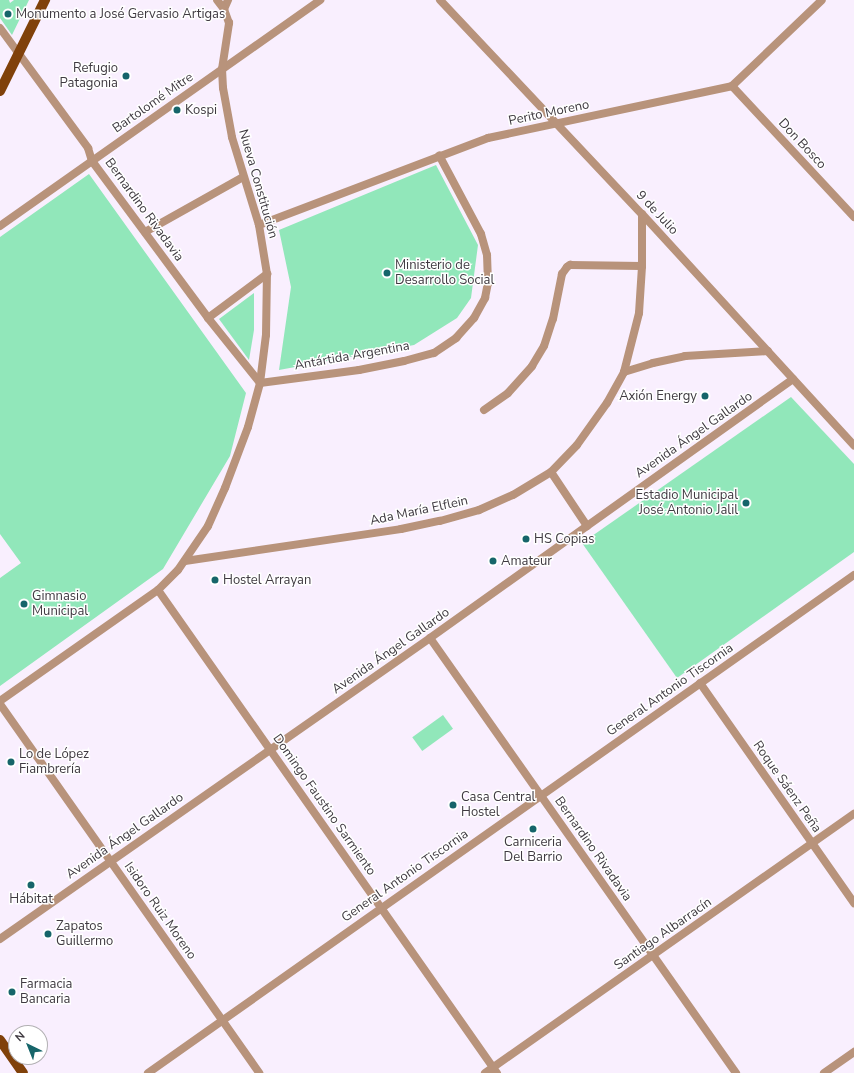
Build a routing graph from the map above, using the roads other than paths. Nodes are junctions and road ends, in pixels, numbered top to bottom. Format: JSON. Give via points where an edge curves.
{"nodes":[{"id":1,"x":44,"y":0,"type":"edge"},
{"id":2,"x":218,"y":0,"type":"edge"},
{"id":3,"x":228,"y":0,"type":"edge"},
{"id":4,"x":320,"y":0,"type":"edge"},
{"id":5,"x":440,"y":0,"type":"edge"},
{"id":6,"x":822,"y":0,"type":"edge"},
{"id":7,"x":224,"y":9,"type":"junction"},
{"id":8,"x":0,"y":28,"type":"edge"},
{"id":9,"x":18,"y":54,"type":"junction"},
{"id":10,"x":222,"y":69,"type":"junction"},
{"id":11,"x":732,"y":86,"type":"junction"},
{"id":12,"x":0,"y":91,"type":"edge"},
{"id":13,"x":556,"y":123,"type":"junction"},
{"id":14,"x":439,"y":155,"type":"junction"},
{"id":15,"x":92,"y":161,"type":"junction"},
{"id":16,"x":243,"y":176,"type":"junction"},
{"id":17,"x":642,"y":214,"type":"junction"},
{"id":18,"x":854,"y":217,"type":"edge"},
{"id":19,"x":259,"y":225,"type":"junction"},
{"id":20,"x":0,"y":226,"type":"edge"},
{"id":21,"x":145,"y":232,"type":"junction"},
{"id":22,"x":642,"y":266,"type":"junction"},
{"id":23,"x":267,"y":274,"type":"junction"},
{"id":24,"x":208,"y":318,"type":"junction"},
{"id":25,"x":768,"y":351,"type":"junction"},
{"id":26,"x":624,"y":372,"type":"junction"},
{"id":27,"x":793,"y":380,"type":"junction"},
{"id":28,"x":260,"y":383,"type":"junction"},
{"id":29,"x":484,"y":410,"type":"dead end"},
{"id":30,"x":854,"y":445,"type":"edge"},
{"id":31,"x":551,"y":472,"type":"junction"},
{"id":32,"x":587,"y":526,"type":"junction"},
{"id":33,"x":185,"y":561,"type":"junction"},
{"id":34,"x":854,"y":575,"type":"edge"},
{"id":35,"x":158,"y":590,"type":"junction"},
{"id":36,"x":430,"y":638,"type":"junction"},
{"id":37,"x":700,"y":683,"type":"junction"},
{"id":38,"x":0,"y":701,"type":"edge"},
{"id":39,"x":0,"y":704,"type":"edge"},
{"id":40,"x":270,"y":750,"type":"junction"},
{"id":41,"x":541,"y":796,"type":"junction"},
{"id":42,"x":854,"y":814,"type":"edge"},
{"id":43,"x":812,"y":844,"type":"junction"},
{"id":44,"x":110,"y":861,"type":"junction"},
{"id":45,"x":854,"y":904,"type":"edge"},
{"id":46,"x":382,"y":907,"type":"junction"},
{"id":47,"x":0,"y":939,"type":"edge"},
{"id":48,"x":653,"y":955,"type":"junction"},
{"id":49,"x":222,"y":1020,"type":"junction"},
{"id":50,"x":0,"y":1040,"type":"edge"},
{"id":51,"x":854,"y":1052,"type":"edge"},
{"id":52,"x":495,"y":1070,"type":"edge"},
{"id":53,"x":23,"y":1073,"type":"edge"},
{"id":54,"x":148,"y":1073,"type":"edge"},
{"id":55,"x":259,"y":1073,"type":"edge"},
{"id":56,"x":485,"y":1073,"type":"edge"},
{"id":57,"x":736,"y":1073,"type":"edge"},
{"id":58,"x":824,"y":1073,"type":"edge"}],
"edges":[{"from":1,"to":9,"type":"main road"},
{"from":2,"to":7,"type":"street"},
{"from":3,"to":7,"type":"street"},
{"from":4,"to":10,"type":"street","name":"Bartolomé Mitre"},
{"from":5,"to":13,"type":"street","name":"9 de Julio"},
{"from":6,"to":11,"type":"street"},
{"from":7,"to":10,"type":"street","name":"Nueva Constitución","via":[[229,23],[229,33]]},
{"from":8,"to":9,"type":"street","name":"Bernardino Rivadavia"},
{"from":9,"to":12,"type":"main road"},
{"from":9,"to":15,"type":"street","name":"Bernardino Rivadavia","via":[[88,148]]},
{"from":10,"to":15,"type":"street","name":"Bartolomé Mitre"},
{"from":10,"to":16,"type":"street","name":"Nueva Constitución","via":[[232,137]]},
{"from":11,"to":13,"type":"street","name":"Perito Moreno"},
{"from":11,"to":18,"type":"street","name":"Don Bosco"},
{"from":13,"to":14,"type":"street","name":"Perito Moreno","via":[[488,138]]},
{"from":13,"to":17,"type":"street","name":"9 de Julio"},
{"from":14,"to":19,"type":"street","name":"Perito Moreno"},
{"from":14,"to":28,"type":"street","name":"Antártida Argentina","via":[[481,234],[487,255],[488,283],[485,298],[474,318],[456,338],[434,353],[404,362],[359,370]]},
{"from":15,"to":20,"type":"street","name":"Bartolomé Mitre"},
{"from":15,"to":21,"type":"street","name":"Bernardino Rivadavia"},
{"from":16,"to":19,"type":"street","name":"Nueva Constitución"},
{"from":16,"to":21,"type":"street"},
{"from":17,"to":22,"type":"street","name":"Ada María Elflein"},
{"from":17,"to":25,"type":"street","name":"9 de Julio"},
{"from":19,"to":23,"type":"street","name":"Nueva Constitución"},
{"from":21,"to":24,"type":"street","name":"Bernardino Rivadavia"},
{"from":22,"to":26,"type":"street","name":"Ada María Elflein","via":[[638,313]]},
{"from":22,"to":29,"type":"street","via":[[567,267],[562,274],[553,319],[544,346],[532,366],[508,393]]},
{"from":23,"to":24,"type":"street"},
{"from":23,"to":28,"type":"street","name":"Nueva Constitución","via":[[266,335]]},
{"from":24,"to":28,"type":"street","name":"Bernardino Rivadavia"},
{"from":25,"to":26,"type":"street","via":[[685,356]]},
{"from":25,"to":27,"type":"street","name":"9 de Julio"},
{"from":26,"to":31,"type":"street","name":"Ada María Elflein","via":[[608,403],[576,445]]},
{"from":27,"to":30,"type":"street","name":"9 de Julio"},
{"from":27,"to":32,"type":"street","name":"Avenida Ángel Gallardo"},
{"from":28,"to":33,"type":"street","name":"Nueva Constitución","via":[[248,427],[225,488],[208,526]]},
{"from":31,"to":32,"type":"street"},
{"from":31,"to":33,"type":"street","name":"Ada María Elflein","via":[[513,495],[479,510],[440,521]]},
{"from":32,"to":36,"type":"street","name":"Avenida Ángel Gallardo"},
{"from":33,"to":35,"type":"street","name":"Nueva Constitución"},
{"from":34,"to":37,"type":"street","name":"General Antonio Tiscornia"},
{"from":35,"to":38,"type":"street"},
{"from":35,"to":40,"type":"street","name":"Domingo Faustino Sarmiento"},
{"from":36,"to":40,"type":"street","name":"Avenida Ángel Gallardo"},
{"from":36,"to":41,"type":"street","name":"Bernardino Rivadavia"},
{"from":37,"to":41,"type":"street","name":"General Antonio Tiscornia"},
{"from":37,"to":43,"type":"street","name":"Roque Sáenz Peña"},
{"from":39,"to":44,"type":"street","name":"Isidoro Ruiz Moreno"},
{"from":40,"to":44,"type":"street","name":"Avenida Ángel Gallardo"},
{"from":40,"to":46,"type":"street","name":"Domingo Faustino Sarmiento"},
{"from":41,"to":46,"type":"street","name":"General Antonio Tiscornia"},
{"from":41,"to":48,"type":"street","name":"Bernardino Rivadavia"},
{"from":42,"to":43,"type":"street","name":"Santiago Albarracín"},
{"from":43,"to":45,"type":"street","name":"Roque Sáenz Peña"},
{"from":43,"to":48,"type":"street","name":"Santiago Albarracín"},
{"from":44,"to":47,"type":"street","name":"Avenida Ángel Gallardo"},
{"from":44,"to":49,"type":"street","name":"Isidoro Ruiz Moreno"},
{"from":46,"to":49,"type":"street","name":"General Antonio Tiscornia"},
{"from":46,"to":52,"type":"street","name":"Domingo Faustino Sarmiento"},
{"from":48,"to":52,"type":"street","name":"Santiago Albarracín"},
{"from":48,"to":57,"type":"street","name":"Bernardino Rivadavia"},
{"from":49,"to":54,"type":"street","name":"General Antonio Tiscornia"},
{"from":49,"to":55,"type":"street","name":"Isidoro Ruiz Moreno"},
{"from":50,"to":53,"type":"main road"},
{"from":51,"to":58,"type":"street"},
{"from":52,"to":56,"type":"street","name":"Santiago Albarracín"}]}
